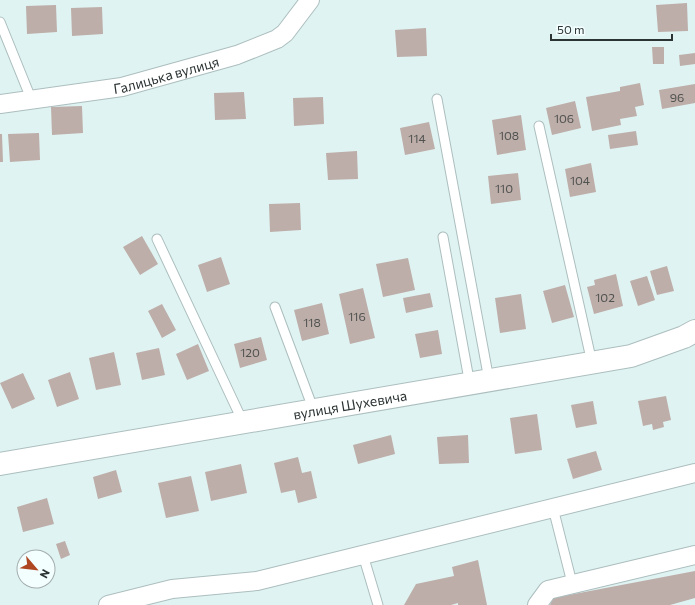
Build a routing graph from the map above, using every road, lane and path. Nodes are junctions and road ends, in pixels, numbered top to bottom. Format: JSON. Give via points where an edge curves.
{"nodes":[{"id":1,"x":310,"y":0,"type":"edge"},
{"id":2,"x":0,"y":22,"type":"edge"},
{"id":3,"x":437,"y":98,"type":"dead end"},
{"id":4,"x":32,"y":101,"type":"junction"},
{"id":5,"x":0,"y":104,"type":"edge"},
{"id":6,"x":539,"y":126,"type":"dead end"},
{"id":7,"x":157,"y":238,"type":"dead end"},
{"id":8,"x":443,"y":238,"type":"dead end"},
{"id":9,"x":275,"y":306,"type":"dead end"},
{"id":10,"x":695,"y":331,"type":"edge"},
{"id":11,"x":592,"y":363,"type":"junction"},
{"id":12,"x":480,"y":383,"type":"junction"},
{"id":13,"x":314,"y":411,"type":"junction"},
{"id":14,"x":244,"y":423,"type":"junction"},
{"id":15,"x":0,"y":464,"type":"edge"},
{"id":16,"x":695,"y":473,"type":"edge"},
{"id":17,"x":553,"y":508,"type":"junction"},
{"id":18,"x":363,"y":555,"type":"junction"},
{"id":19,"x":695,"y":555,"type":"edge"},
{"id":20,"x":572,"y":583,"type":"junction"},
{"id":21,"x":108,"y":605,"type":"edge"},
{"id":22,"x":378,"y":605,"type":"edge"},
{"id":23,"x":537,"y":605,"type":"edge"}],
"edges":[{"from":1,"to":4,"type":"street","name":"Галицька вулиця","via":[[285,33],[277,39],[237,55],[122,87]]},
{"from":2,"to":4,"type":"lane"},
{"from":3,"to":12,"type":"lane"},
{"from":4,"to":5,"type":"street","name":"Галицька вулиця"},
{"from":6,"to":11,"type":"lane"},
{"from":7,"to":14,"type":"lane"},
{"from":8,"to":12,"type":"lane"},
{"from":9,"to":13,"type":"lane"},
{"from":10,"to":11,"type":"street","name":"вулиця Шухевича","via":[[632,356]]},
{"from":11,"to":12,"type":"street","name":"вулиця Шухевича"},
{"from":12,"to":13,"type":"street","name":"вулиця Шухевича"},
{"from":13,"to":14,"type":"street","name":"вулиця Шухевича"},
{"from":14,"to":15,"type":"street","name":"вулиця Шухевича"},
{"from":16,"to":17,"type":"street"},
{"from":17,"to":18,"type":"street"},
{"from":17,"to":20,"type":"lane"},
{"from":18,"to":21,"type":"street","via":[[257,581],[172,589]]},
{"from":18,"to":22,"type":"lane"},
{"from":19,"to":20,"type":"street"},
{"from":20,"to":23,"type":"street","via":[[548,590]]}]}
